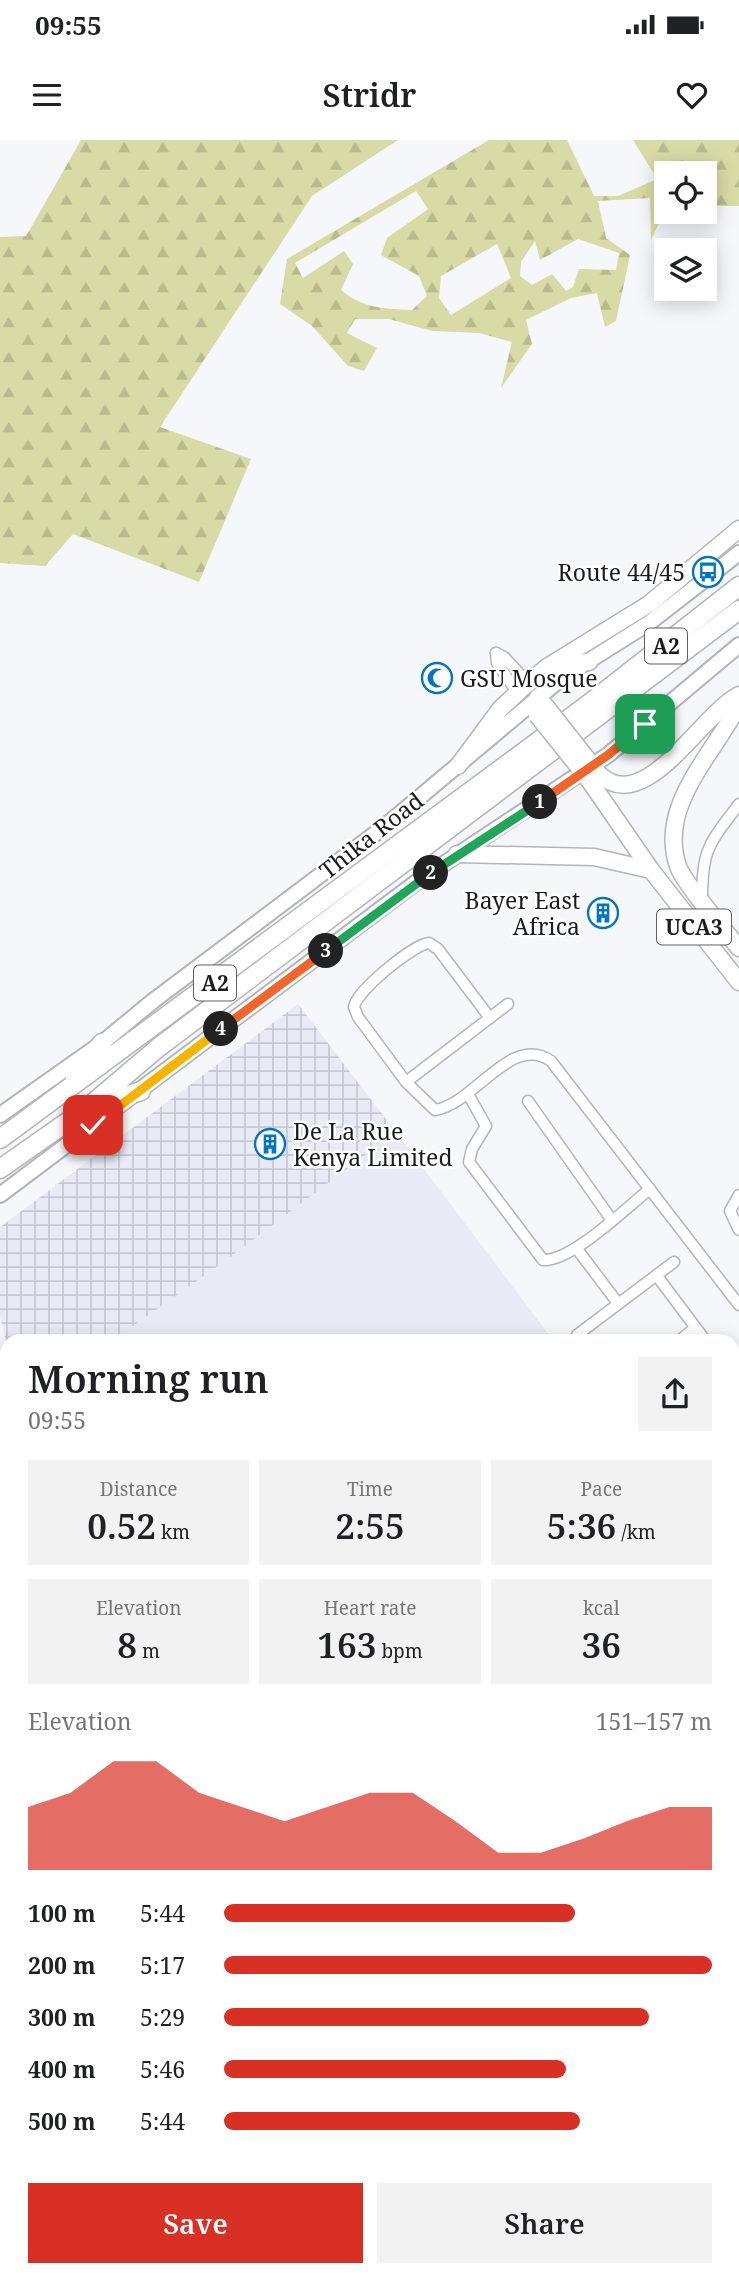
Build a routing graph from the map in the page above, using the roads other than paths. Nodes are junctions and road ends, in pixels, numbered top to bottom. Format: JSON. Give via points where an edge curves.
{"nodes":[{"id":1,"x":739,"y":529,"type":"edge"},
{"id":2,"x":739,"y":553,"type":"edge"},
{"id":3,"x":739,"y":586,"type":"edge"},
{"id":4,"x":739,"y":610,"type":"edge"},
{"id":5,"x":739,"y":645,"type":"edge"},
{"id":6,"x":589,"y":662,"type":"junction"},
{"id":7,"x":547,"y":667,"type":"junction"},
{"id":8,"x":739,"y":695,"type":"edge"},
{"id":9,"x":532,"y":700,"type":"junction"},
{"id":10,"x":739,"y":704,"type":"edge"},
{"id":11,"x":458,"y":766,"type":"joint"},
{"id":12,"x":599,"y":779,"type":"junction"},
{"id":13,"x":739,"y":804,"type":"edge"},
{"id":14,"x":457,"y":854,"type":"junction"},
{"id":15,"x":651,"y":870,"type":"junction"},
{"id":16,"x":702,"y":901,"type":"junction"},
{"id":17,"x":739,"y":948,"type":"edge"},
{"id":18,"x":739,"y":982,"type":"edge"},
{"id":19,"x":508,"y":1004,"type":"dead end"},
{"id":20,"x":490,"y":1018,"type":"junction"},
{"id":21,"x":102,"y":1043,"type":"junction"},
{"id":22,"x":406,"y":1083,"type":"junction"},
{"id":23,"x":69,"y":1086,"type":"junction"},
{"id":24,"x":141,"y":1091,"type":"junction"},
{"id":25,"x":468,"y":1094,"type":"junction"},
{"id":26,"x":528,"y":1101,"type":"dead end"},
{"id":27,"x":87,"y":1108,"type":"junction"},
{"id":28,"x":0,"y":1115,"type":"edge"},
{"id":29,"x":0,"y":1139,"type":"edge"},
{"id":30,"x":0,"y":1169,"type":"edge"},
{"id":31,"x":650,"y":1189,"type":"junction"},
{"id":32,"x":0,"y":1195,"type":"edge"},
{"id":33,"x":739,"y":1195,"type":"edge"},
{"id":34,"x":611,"y":1219,"type":"junction"},
{"id":35,"x":739,"y":1230,"type":"edge"},
{"id":36,"x":577,"y":1249,"type":"junction"},
{"id":37,"x":674,"y":1262,"type":"dead end"},
{"id":38,"x":657,"y":1276,"type":"junction"},
{"id":39,"x":617,"y":1302,"type":"junction"},
{"id":40,"x":739,"y":1305,"type":"edge"},
{"id":41,"x":695,"y":1328,"type":"junction"},
{"id":42,"x":578,"y":1334,"type":"edge"},
{"id":43,"x":688,"y":1334,"type":"edge"},
{"id":44,"x":700,"y":1334,"type":"edge"}],
"edges":[{"from":1,"to":7,"type":"main road","via":[[649,604]]},
{"from":2,"to":6,"type":"main road","via":[[649,624]]},
{"from":3,"to":23,"type":"highway","name":"Thika Road","number":"A2","via":[[590,703],[173,1014]]},
{"from":4,"to":27,"type":"highway","name":"Thika Road","number":"A2","via":[[159,1047]]},
{"from":5,"to":14,"type":"main road","via":[[608,755]]},
{"from":6,"to":7,"type":"main road"},
{"from":6,"to":9,"type":"main road"},
{"from":7,"to":9,"type":"main road"},
{"from":8,"to":12,"type":"main road","via":[[651,775],[625,785]]},
{"from":9,"to":11,"type":"main road","via":[[501,708]]},
{"from":9,"to":12,"type":"main road","bridge":true},
{"from":10,"to":16,"type":"main road","number":"UCA3","via":[[687,789],[676,822],[678,867]]},
{"from":11,"to":21,"type":"main road","name":"Thika Road"},
{"from":12,"to":15,"type":"main road"},
{"from":13,"to":16,"type":"street","via":[[705,852]]},
{"from":14,"to":15,"type":"main road","via":[[594,857]]},
{"from":14,"to":24,"type":"main road"},
{"from":15,"to":18,"type":"main road","number":"UCA3"},
{"from":16,"to":17,"type":"main road","number":"UCA3"},
{"from":19,"to":20,"type":"street"},
{"from":20,"to":22,"type":"street"},
{"from":20,"to":22,"type":"street","via":[[433,944],[415,948],[360,993],[354,1007]]},
{"from":21,"to":23,"type":"highway"},
{"from":21,"to":28,"type":"main road","name":"Thika Road"},
{"from":22,"to":25,"type":"street","via":[[435,1110]]},
{"from":23,"to":29,"type":"highway","name":"Thika Road","number":"A2"},
{"from":24,"to":27,"type":"highway"},
{"from":24,"to":32,"type":"main road"},
{"from":25,"to":31,"type":"street","via":[[520,1055],[544,1056]]},
{"from":25,"to":36,"type":"street","via":[[486,1126],[470,1153],[472,1168],[538,1256],[555,1260]]},
{"from":26,"to":34,"type":"street"},
{"from":27,"to":30,"type":"highway","name":"Thika Road","number":"A2"},
{"from":31,"to":34,"type":"street"},
{"from":31,"to":40,"type":"street"},
{"from":33,"to":35,"type":"street","via":[[730,1211]]},
{"from":34,"to":36,"type":"street"},
{"from":36,"to":39,"type":"street"},
{"from":37,"to":38,"type":"street"},
{"from":38,"to":39,"type":"street"},
{"from":38,"to":41,"type":"street"},
{"from":39,"to":42,"type":"street"},
{"from":41,"to":43,"type":"street"},
{"from":41,"to":44,"type":"street"}]}
